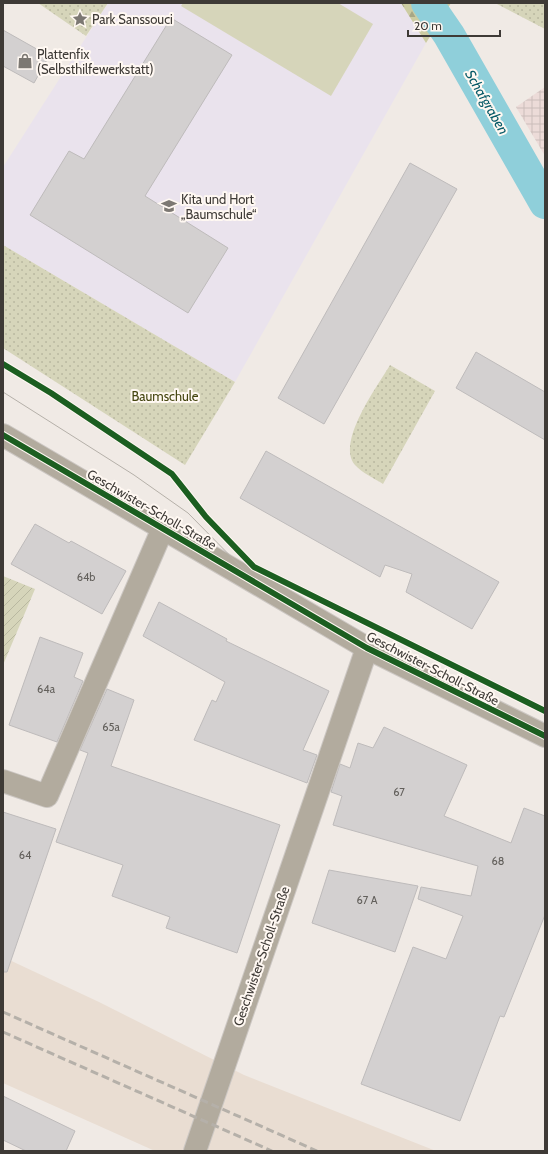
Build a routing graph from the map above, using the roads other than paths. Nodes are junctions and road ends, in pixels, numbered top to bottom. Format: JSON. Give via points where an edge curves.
{"nodes":[{"id":1,"x":3,"y":434,"type":"edge"},
{"id":2,"x":163,"y":528,"type":"junction"},
{"id":3,"x":367,"y":648,"type":"junction"},
{"id":4,"x":545,"y":736,"type":"edge"},
{"id":5,"x":3,"y":781,"type":"edge"},
{"id":6,"x":195,"y":1151,"type":"edge"}],
"edges":[{"from":1,"to":2,"type":"street","name":"Geschwister-Scholl-Straße"},
{"from":2,"to":3,"type":"street","name":"Geschwister-Scholl-Straße"},
{"from":2,"to":5,"type":"street","name":"Geschwister-Scholl-Straße","via":[[47,796]]},
{"from":3,"to":4,"type":"street","name":"Geschwister-Scholl-Straße"},
{"from":3,"to":6,"type":"street","name":"Geschwister-Scholl-Straße"}]}
